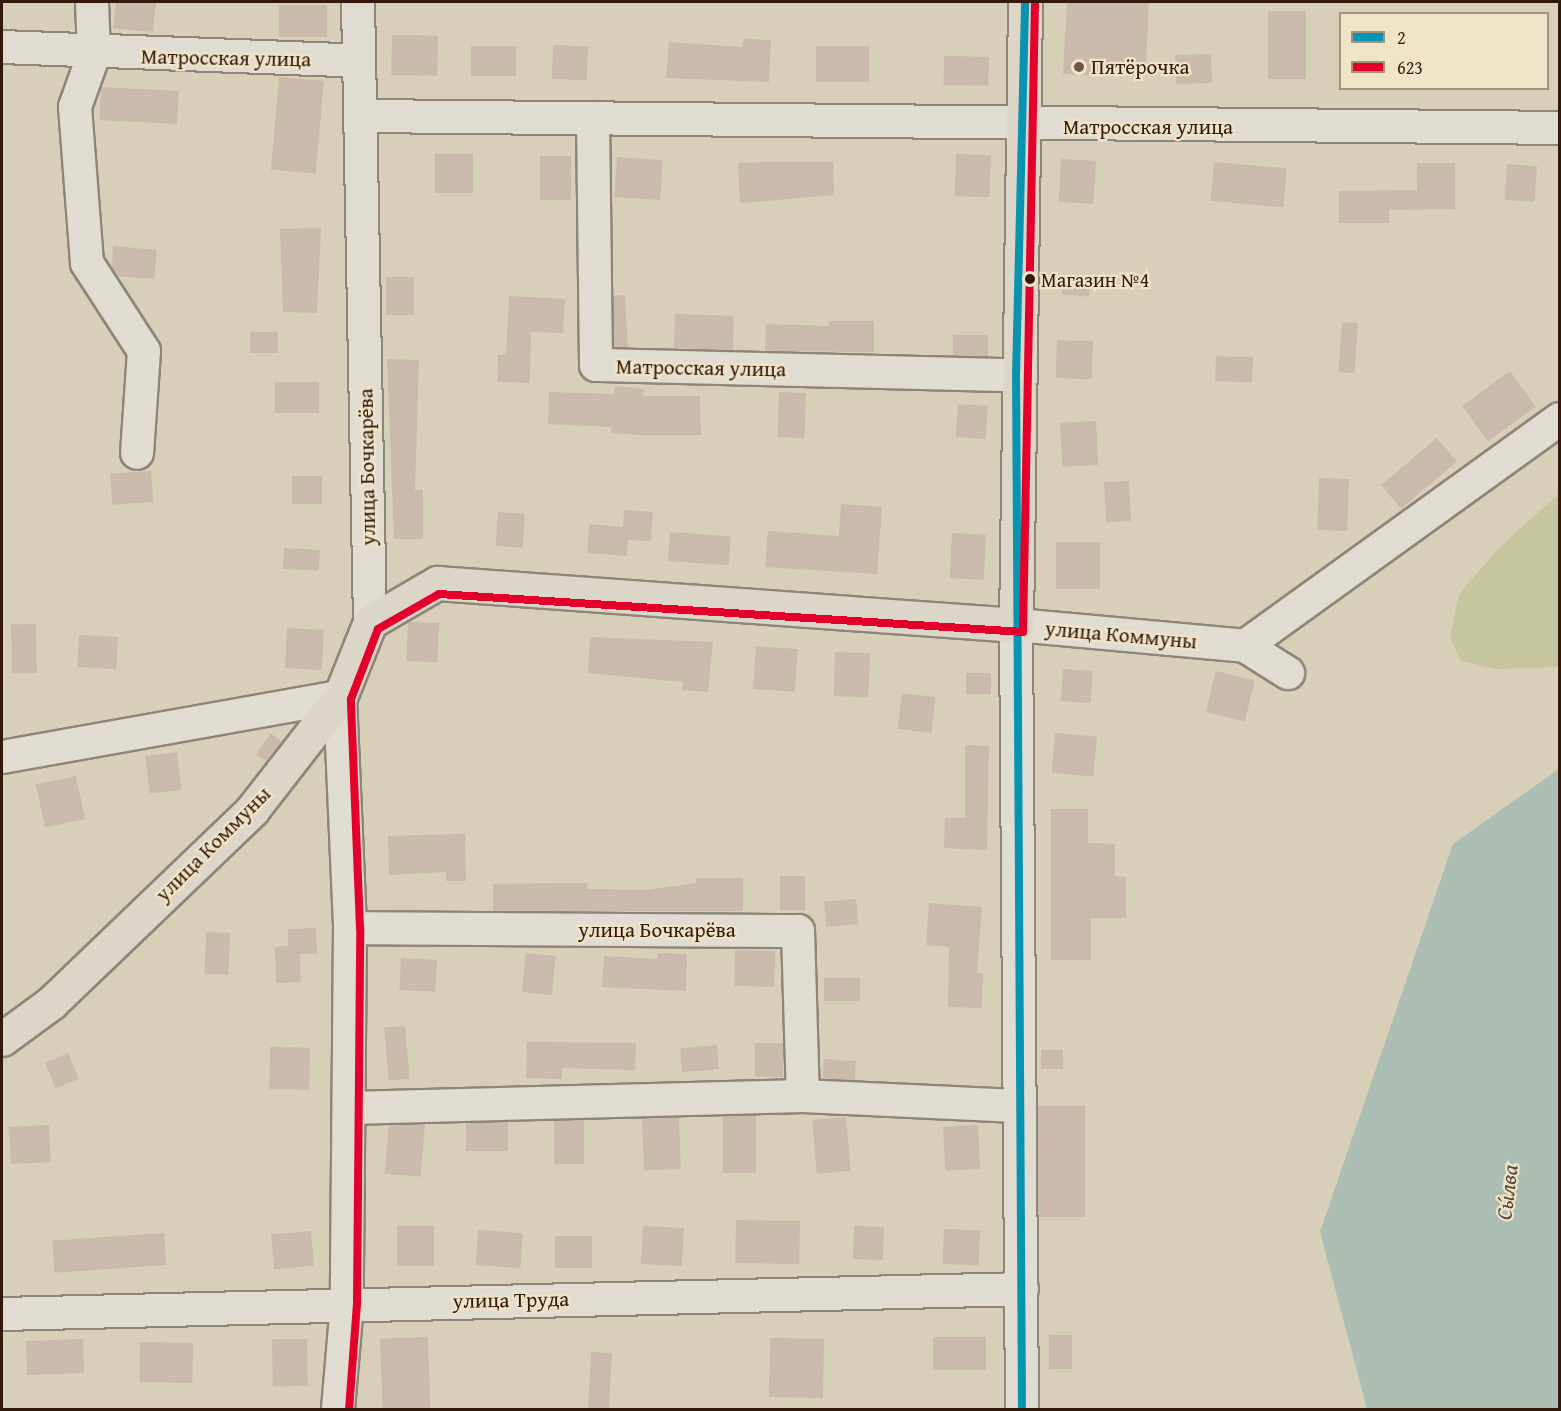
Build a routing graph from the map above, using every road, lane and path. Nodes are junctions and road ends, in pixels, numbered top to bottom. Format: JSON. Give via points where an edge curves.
{"nodes":[{"id":1,"x":92,"y":2,"type":"edge"},
{"id":2,"x":358,"y":2,"type":"edge"},
{"id":3,"x":1025,"y":2,"type":"edge"},
{"id":4,"x":2,"y":47,"type":"edge"},
{"id":5,"x":94,"y":54,"type":"junction"},
{"id":6,"x":358,"y":61,"type":"junction"},
{"id":7,"x":361,"y":116,"type":"junction"},
{"id":8,"x":593,"y":118,"type":"junction"},
{"id":9,"x":1023,"y":126,"type":"junction"},
{"id":10,"x":1560,"y":129,"type":"edge"},
{"id":11,"x":1016,"y":375,"type":"junction"},
{"id":12,"x":1560,"y":419,"type":"edge"},
{"id":13,"x":137,"y":453,"type":"dead end"},
{"id":14,"x":370,"y":622,"type":"junction"},
{"id":15,"x":1016,"y":625,"type":"junction"},
{"id":16,"x":1245,"y":646,"type":"junction"},
{"id":17,"x":1288,"y":673,"type":"dead end"},
{"id":18,"x":340,"y":697,"type":"junction"},
{"id":19,"x":2,"y":757,"type":"edge"},
{"id":20,"x":350,"y":928,"type":"junction"},
{"id":21,"x":2,"y":1040,"type":"edge"},
{"id":22,"x":803,"y":1096,"type":"junction"},
{"id":23,"x":1017,"y":1106,"type":"junction"},
{"id":24,"x":349,"y":1108,"type":"junction"},
{"id":25,"x":1022,"y":1289,"type":"junction"},
{"id":26,"x":347,"y":1304,"type":"junction"},
{"id":27,"x":2,"y":1314,"type":"edge"},
{"id":28,"x":338,"y":1410,"type":"edge"},
{"id":29,"x":1022,"y":1410,"type":"edge"}],
"edges":[{"from":1,"to":5,"type":"street"},
{"from":2,"to":6,"type":"street","name":"улица Бочкарёва"},
{"from":3,"to":9,"type":"main road"},
{"from":4,"to":5,"type":"street","name":"Матросская улица"},
{"from":5,"to":6,"type":"street","name":"Матросская улица"},
{"from":5,"to":13,"type":"street","via":[[75,107],[87,263],[144,351]]},
{"from":6,"to":7,"type":"street","name":"улица Бочкарёва"},
{"from":7,"to":8,"type":"street","name":"Матросская улица"},
{"from":7,"to":14,"type":"street","name":"улица Бочкарёва"},
{"from":8,"to":9,"type":"street","name":"Матросская улица"},
{"from":8,"to":11,"type":"street","name":"Матросская улица","via":[[596,365]]},
{"from":9,"to":10,"type":"street","name":"Матросская улица"},
{"from":9,"to":11,"type":"main road"},
{"from":11,"to":15,"type":"main road"},
{"from":12,"to":16,"type":"street"},
{"from":14,"to":15,"type":"main road","name":"улица Коммуны","via":[[437,583]]},
{"from":14,"to":18,"type":"main road","name":"улица Бочкарёва"},
{"from":15,"to":16,"type":"street","name":"улица Коммуны"},
{"from":15,"to":23,"type":"street"},
{"from":16,"to":17,"type":"street"},
{"from":18,"to":19,"type":"street"},
{"from":18,"to":20,"type":"street","name":"улица Бочкарёва"},
{"from":18,"to":21,"type":"main road","name":"улица Коммуны","via":[[252,810],[51,1003]]},
{"from":20,"to":22,"type":"street","name":"улица Бочкарёва","via":[[798,931]]},
{"from":20,"to":24,"type":"street","name":"улица Бочкарёва"},
{"from":22,"to":23,"type":"street"},
{"from":22,"to":24,"type":"street"},
{"from":23,"to":25,"type":"street"},
{"from":24,"to":26,"type":"street","name":"улица Бочкарёва"},
{"from":25,"to":26,"type":"street","name":"улица Труда"},
{"from":25,"to":29,"type":"street"},
{"from":26,"to":27,"type":"street","name":"улица Труда"},
{"from":26,"to":28,"type":"street","name":"улица Бочкарёва"}]}
